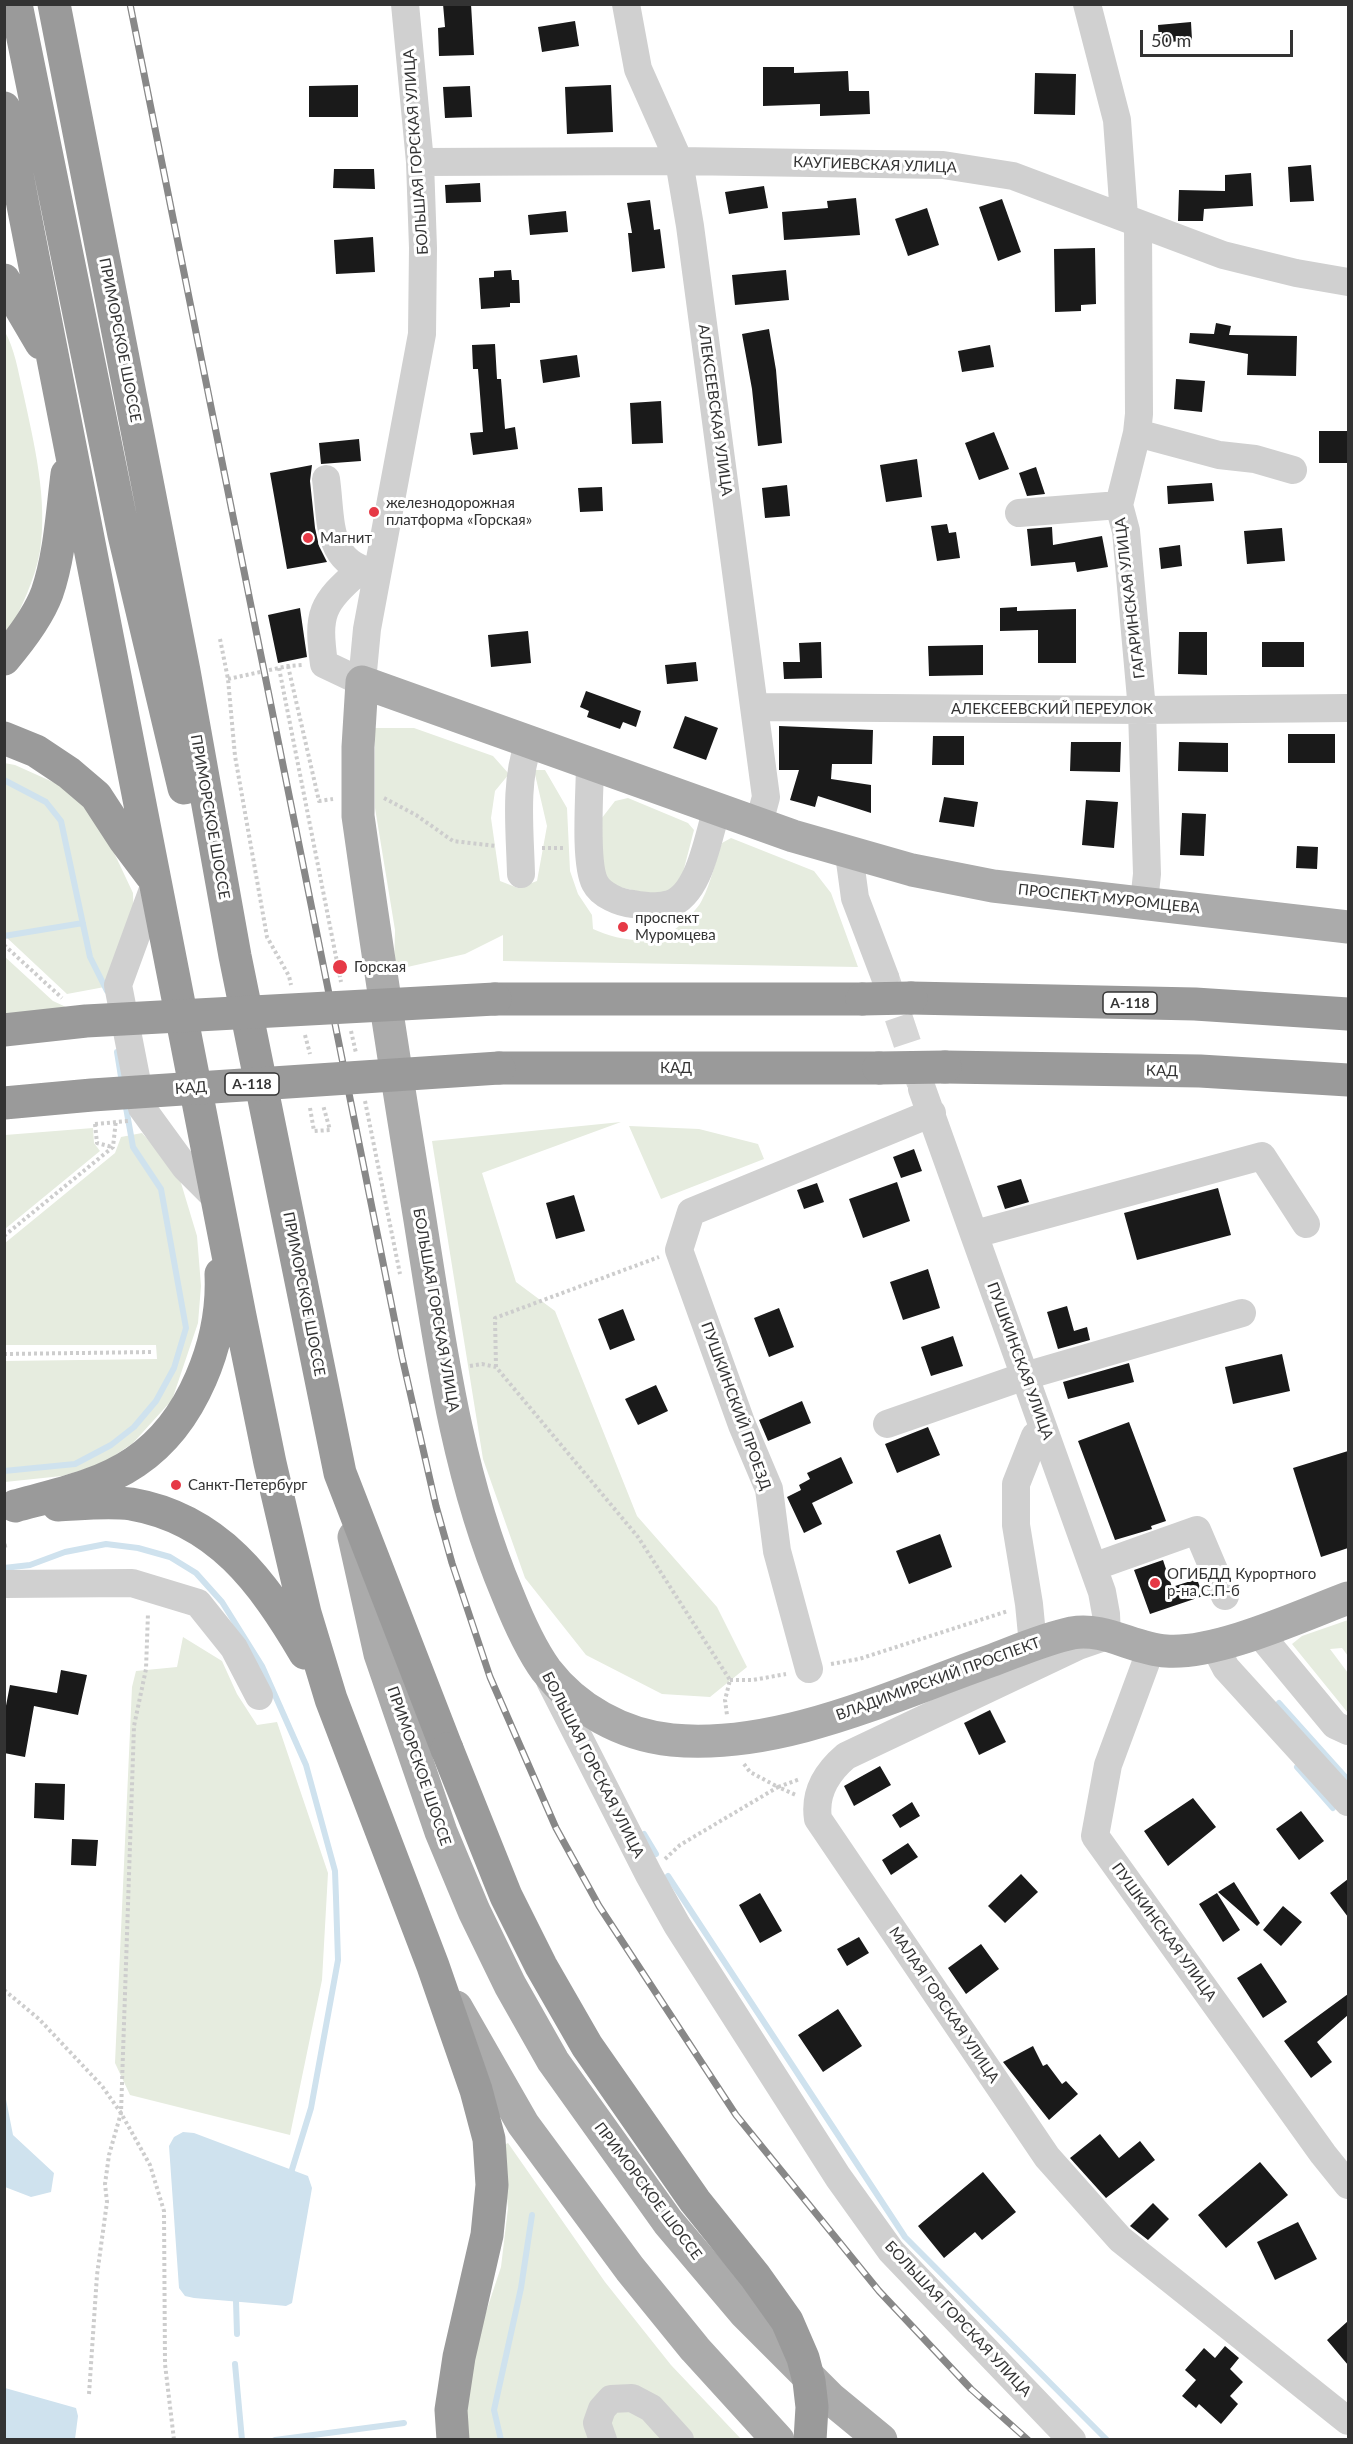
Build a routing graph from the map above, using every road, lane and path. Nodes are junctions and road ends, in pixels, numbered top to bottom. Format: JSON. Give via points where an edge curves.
{"nodes":[{"id":1,"x":16,"y":4,"type":"edge"},
{"id":2,"x":54,"y":4,"type":"edge"},
{"id":3,"x":405,"y":4,"type":"edge"},
{"id":4,"x":626,"y":4,"type":"edge"},
{"id":5,"x":1087,"y":4,"type":"edge"},
{"id":6,"x":4,"y":108,"type":"edge"},
{"id":7,"x":679,"y":161,"type":"junction"},
{"id":8,"x":420,"y":162,"type":"junction"},
{"id":9,"x":1131,"y":220,"type":"junction"},
{"id":10,"x":4,"y":280,"type":"edge"},
{"id":11,"x":1348,"y":282,"type":"edge"},
{"id":12,"x":57,"y":373,"type":"junction"},
{"id":13,"x":1137,"y":433,"type":"junction"},
{"id":14,"x":71,"y":445,"type":"junction"},
{"id":15,"x":1293,"y":470,"type":"dead end"},
{"id":16,"x":326,"y":479,"type":"dead end"},
{"id":17,"x":1119,"y":505,"type":"junction"},
{"id":18,"x":1019,"y":513,"type":"dead end"},
{"id":19,"x":369,"y":572,"type":"junction"},
{"id":20,"x":220,"y":639,"type":"dead end"},
{"id":21,"x":4,"y":659,"type":"edge"},
{"id":22,"x":288,"y":666,"type":"dead end"},
{"id":23,"x":228,"y":679,"type":"junction"},
{"id":24,"x":362,"y":682,"type":"junction"},
{"id":25,"x":283,"y":688,"type":"dead end"},
{"id":26,"x":755,"y":707,"type":"junction"},
{"id":27,"x":1348,"y":708,"type":"edge"},
{"id":28,"x":1142,"y":710,"type":"junction"},
{"id":29,"x":4,"y":738,"type":"edge"},
{"id":30,"x":529,"y":742,"type":"junction"},
{"id":31,"x":590,"y":764,"type":"junction"},
{"id":32,"x":376,"y":796,"type":"dead end"},
{"id":33,"x":337,"y":798,"type":"dead end"},
{"id":34,"x":717,"y":809,"type":"junction"},
{"id":35,"x":759,"y":823,"type":"junction"},
{"id":36,"x":567,"y":848,"type":"dead end"},
{"id":37,"x":849,"y":854,"type":"junction"},
{"id":38,"x":521,"y":861,"type":"junction"},
{"id":39,"x":156,"y":881,"type":"junction"},
{"id":40,"x":1144,"y":902,"type":"junction"},
{"id":41,"x":1348,"y":927,"type":"edge"},
{"id":42,"x":235,"y":956,"type":"junction"},
{"id":43,"x":292,"y":987,"type":"dead end"},
{"id":44,"x":873,"y":988,"type":"junction"},
{"id":45,"x":1348,"y":1014,"type":"edge"},
{"id":46,"x":4,"y":1030,"type":"edge"},
{"id":47,"x":304,"y":1031,"type":"dead end"},
{"id":48,"x":312,"y":1064,"type":"dead end"},
{"id":49,"x":1348,"y":1080,"type":"edge"},
{"id":50,"x":933,"y":1090,"type":"junction"},
{"id":51,"x":321,"y":1097,"type":"dead end"},
{"id":52,"x":4,"y":1103,"type":"edge"},
{"id":53,"x":310,"y":1107,"type":"dead end"},
{"id":54,"x":95,"y":1124,"type":"dead end"},
{"id":55,"x":113,"y":1147,"type":"dead end"},
{"id":56,"x":218,"y":1200,"type":"junction"},
{"id":57,"x":1306,"y":1224,"type":"dead end"},
{"id":58,"x":975,"y":1234,"type":"junction"},
{"id":59,"x":679,"y":1250,"type":"junction"},
{"id":60,"x":1242,"y":1313,"type":"dead end"},
{"id":61,"x":153,"y":1352,"type":"dead end"},
{"id":62,"x":4,"y":1354,"type":"edge"},
{"id":63,"x":465,"y":1367,"type":"dead end"},
{"id":64,"x":496,"y":1367,"type":"junction"},
{"id":65,"x":1025,"y":1376,"type":"junction"},
{"id":66,"x":887,"y":1424,"type":"dead end"},
{"id":67,"x":1044,"y":1430,"type":"junction"},
{"id":68,"x":340,"y":1473,"type":"junction"},
{"id":69,"x":10,"y":1506,"type":"edge"},
{"id":70,"x":1093,"y":1567,"type":"junction"},
{"id":71,"x":4,"y":1584,"type":"edge"},
{"id":72,"x":149,"y":1587,"type":"junction"},
{"id":73,"x":1225,"y":1596,"type":"dead end"},
{"id":74,"x":1348,"y":1598,"type":"edge"},
{"id":75,"x":1029,"y":1605,"type":"junction"},
{"id":76,"x":1258,"y":1632,"type":"junction"},
{"id":77,"x":1107,"y":1636,"type":"junction"},
{"id":78,"x":1033,"y":1645,"type":"junction"},
{"id":79,"x":1214,"y":1645,"type":"junction"},
{"id":80,"x":1151,"y":1649,"type":"junction"},
{"id":81,"x":543,"y":1665,"type":"junction"},
{"id":82,"x":809,"y":1669,"type":"junction"},
{"id":83,"x":730,"y":1680,"type":"junction"},
{"id":84,"x":259,"y":1696,"type":"dead end"},
{"id":85,"x":332,"y":1699,"type":"junction"},
{"id":86,"x":728,"y":1719,"type":"dead end"},
{"id":87,"x":1348,"y":1731,"type":"edge"},
{"id":88,"x":636,"y":1733,"type":"junction"},
{"id":89,"x":740,"y":1759,"type":"dead end"},
{"id":90,"x":831,"y":1768,"type":"junction"},
{"id":91,"x":596,"y":1772,"type":"junction"},
{"id":92,"x":778,"y":1787,"type":"junction"},
{"id":93,"x":1348,"y":1802,"type":"edge"},
{"id":94,"x":649,"y":1875,"type":"junction"},
{"id":95,"x":433,"y":1966,"type":"junction"},
{"id":96,"x":4,"y":1990,"type":"edge"},
{"id":97,"x":121,"y":2113,"type":"junction"},
{"id":98,"x":1348,"y":2185,"type":"edge"},
{"id":99,"x":89,"y":2394,"type":"dead end"},
{"id":100,"x":1348,"y":2419,"type":"edge"},
{"id":101,"x":174,"y":2439,"type":"edge"},
{"id":102,"x":453,"y":2439,"type":"edge"},
{"id":103,"x":603,"y":2439,"type":"edge"},
{"id":104,"x":680,"y":2439,"type":"edge"},
{"id":105,"x":778,"y":2439,"type":"edge"},
{"id":106,"x":810,"y":2439,"type":"edge"},
{"id":107,"x":881,"y":2439,"type":"edge"},
{"id":108,"x":1072,"y":2439,"type":"edge"}],
"edges":[{"from":1,"to":42,"type":"highway","via":[[124,535],[185,791]]},
{"from":2,"to":42,"type":"highway","name":"ПРИМОРСКОЕ ШОССЕ","via":[[184,671]]},
{"from":3,"to":8,"type":"street","name":"БОЛЬШАЯ ГОРСКАЯ УЛИЦА"},
{"from":4,"to":7,"type":"street","name":"АЛЕКСЕЕВСКАЯ УЛИЦА","via":[[638,69]]},
{"from":5,"to":9,"type":"street","name":"ГАГАРИНСКАЯ УЛИЦА","via":[[1117,120]]},
{"from":6,"to":12,"type":"highway"},
{"from":7,"to":8,"type":"street","name":"КАУГИЕВСКАЯ УЛИЦА"},
{"from":7,"to":9,"type":"street","name":"КАУГИЕВСКАЯ УЛИЦА","via":[[943,165],[1012,176]]},
{"from":7,"to":26,"type":"street","name":"АЛЕКСЕЕВСКАЯ УЛИЦА"},
{"from":8,"to":19,"type":"street","name":"БОЛЬШАЯ ГОРСКАЯ УЛИЦА","via":[[422,334]]},
{"from":9,"to":11,"type":"street","name":"КАУГИЕВСКАЯ УЛИЦА","via":[[1223,255]]},
{"from":9,"to":13,"type":"street","name":"ГАГАРИНСКАЯ УЛИЦА"},
{"from":10,"to":12,"type":"highway"},
{"from":12,"to":14,"type":"highway"},
{"from":13,"to":15,"type":"street"},
{"from":13,"to":17,"type":"street","name":"ГАГАРИНСКАЯ УЛИЦА"},
{"from":14,"to":21,"type":"highway","via":[[60,535],[47,592]]},
{"from":14,"to":39,"type":"highway"},
{"from":16,"to":19,"type":"street","via":[[336,548],[344,559]]},
{"from":17,"to":18,"type":"street"},
{"from":17,"to":28,"type":"street","name":"ГАГАРИНСКАЯ УЛИЦА","via":[[1126,531]]},
{"from":19,"to":24,"type":"street","name":"БОЛЬШАЯ ГОРСКАЯ УЛИЦА"},
{"from":19,"to":24,"type":"street","via":[[333,594],[323,612],[320,633],[324,664]]},
{"from":20,"to":23,"type":"path"},
{"from":22,"to":33,"type":"path","via":[[319,801]]},
{"from":23,"to":25,"type":"path","via":[[279,668]]},
{"from":23,"to":43,"type":"path","via":[[236,756],[267,936]]},
{"from":24,"to":30,"type":"main road","name":"ПРОСПЕКТ МУРОМЦЕВА"},
{"from":24,"to":81,"type":"main road","name":"БОЛЬШАЯ ГОРСКАЯ УЛИЦА","via":[[358,816],[446,1371],[467,1474],[489,1551],[514,1611]]},
{"from":26,"to":28,"type":"street","name":"АЛЕКСЕЕВСКИЙ ПЕРЕУЛОК"},
{"from":26,"to":35,"type":"street","name":"АЛЕКСЕЕВСКАЯ УЛИЦА","via":[[766,796]]},
{"from":27,"to":28,"type":"street","name":"АЛЕКСЕЕВСКИЙ ПЕРЕУЛОК"},
{"from":28,"to":40,"type":"street","name":"ГАГАРИНСКАЯ УЛИЦА","via":[[1147,874]]},
{"from":29,"to":39,"type":"highway","via":[[36,751],[96,796]]},
{"from":30,"to":31,"type":"main road","name":"ПРОСПЕКТ МУРОМЦЕВА"},
{"from":30,"to":38,"type":"street","via":[[520,781]]},
{"from":31,"to":34,"type":"main road","name":"ПРОСПЕКТ МУРОМЦЕВА"},
{"from":31,"to":34,"type":"street","via":[[590,866],[595,884],[609,897],[653,906],[670,904],[685,894],[696,877]]},
{"from":32,"to":38,"type":"path","via":[[416,815],[453,841]]},
{"from":34,"to":35,"type":"main road","name":"ПРОСПЕКТ МУРОМЦЕВА"},
{"from":35,"to":37,"type":"main road","name":"ПРОСПЕКТ МУРОМЦЕВА"},
{"from":36,"to":38,"type":"path"},
{"from":37,"to":40,"type":"main road","name":"ПРОСПЕКТ МУРОМЦЕВА","via":[[993,886]]},
{"from":37,"to":44,"type":"street"},
{"from":39,"to":56,"type":"highway"},
{"from":39,"to":56,"type":"street","via":[[118,985],[142,1108],[185,1167]]},
{"from":40,"to":41,"type":"main road","name":"ПРОСПЕКТ МУРОМЦЕВА"},
{"from":42,"to":68,"type":"highway","name":"ПРИМОРСКОЕ ШОССЕ"},
{"from":44,"to":45,"type":"highway","number":"А-118","bridge":true,"via":[[911,998],[1195,1004]]},
{"from":44,"to":46,"type":"highway","number":"А-118","bridge":true,"via":[[495,999]]},
{"from":47,"to":48,"type":"path"},
{"from":49,"to":50,"type":"highway","name":"КАД","number":"А-118","via":[[1200,1071]]},
{"from":50,"to":52,"type":"highway","name":"КАД","number":"А-118","bridge":true,"via":[[879,1068],[499,1068]]},
{"from":50,"to":58,"type":"street","name":"ПУШКИНСКАЯ УЛИЦА"},
{"from":50,"to":59,"type":"street","via":[[691,1212]]},
{"from":51,"to":53,"type":"path","via":[[330,1130],[314,1131]]},
{"from":54,"to":55,"type":"path","via":[[97,1143]]},
{"from":56,"to":69,"type":"highway","via":[[222,1297],[200,1378],[167,1436],[135,1462],[101,1480]]},
{"from":56,"to":85,"type":"highway","via":[[270,1463],[305,1613]]},
{"from":57,"to":58,"type":"street","via":[[1262,1156]]},
{"from":58,"to":65,"type":"street","name":"ПУШКИНСКАЯ УЛИЦА"},
{"from":59,"to":64,"type":"path","via":[[495,1318]]},
{"from":59,"to":82,"type":"street","name":"ПУШКИНСКИЙ ПРОЕЗД","via":[[769,1489],[777,1551]]},
{"from":60,"to":65,"type":"street"},
{"from":61,"to":62,"type":"path"},
{"from":63,"to":64,"type":"path"},
{"from":64,"to":83,"type":"path","via":[[638,1537]]},
{"from":65,"to":66,"type":"street"},
{"from":65,"to":67,"type":"street","name":"ПУШКИНСКАЯ УЛИЦА"},
{"from":67,"to":70,"type":"street","name":"ПУШКИНСКАЯ УЛИЦА"},
{"from":67,"to":75,"type":"street","via":[[1035,1436],[1016,1484],[1016,1525]]},
{"from":68,"to":106,"type":"highway","bridge":true,"via":[[506,1896],[587,2046],[688,2191],[787,2321],[808,2381],[812,2407]]},
{"from":68,"to":107,"type":"main road","name":"ПРИМОРСКОЕ ШОССЕ","via":[[380,1654],[441,1832],[510,1985],[553,2061],[669,2222],[745,2313],[830,2398]]},
{"from":69,"to":85,"type":"highway","via":[[129,1504],[198,1527],[224,1546],[253,1576],[290,1628]]},
{"from":70,"to":73,"type":"street","via":[[1197,1530]]},
{"from":70,"to":77,"type":"street","name":"ПУШКИНСКАЯ УЛИЦА","via":[[1102,1592]]},
{"from":71,"to":72,"type":"street","via":[[132,1583]]},
{"from":72,"to":84,"type":"street","via":[[198,1604],[234,1648]]},
{"from":72,"to":97,"type":"path","via":[[146,1669],[134,1726]]},
{"from":74,"to":76,"type":"main road","name":"ВЛАДИМИРСКИЙ ПРОСПЕКТ"},
{"from":75,"to":78,"type":"street"},
{"from":75,"to":82,"type":"path","via":[[859,1659]]},
{"from":76,"to":79,"type":"main road","name":"ВЛАДИМИРСКИЙ ПРОСПЕКТ"},
{"from":76,"to":87,"type":"street","via":[[1335,1725]]},
{"from":77,"to":78,"type":"main road","name":"ВЛАДИМИРСКИЙ ПРОСПЕКТ","via":[[1074,1633]]},
{"from":77,"to":80,"type":"main road","name":"ВЛАДИМИРСКИЙ ПРОСПЕКТ"},
{"from":77,"to":90,"type":"street","via":[[1078,1646],[846,1756]]},
{"from":78,"to":88,"type":"main road","name":"ВЛАДИМИРСКИЙ ПРОСПЕКТ","via":[[834,1717],[766,1736],[696,1742]]},
{"from":79,"to":80,"type":"main road","name":"ВЛАДИМИРСКИЙ ПРОСПЕКТ","via":[[1188,1651]]},
{"from":79,"to":93,"type":"street","via":[[1226,1668]]},
{"from":80,"to":98,"type":"street","name":"ПУШКИНСКАЯ УЛИЦА","via":[[1108,1765],[1095,1836]]},
{"from":81,"to":88,"type":"main road","name":"ВЛАДИМИРСКИЙ ПРОСПЕКТ","via":[[563,1690],[588,1710]]},
{"from":81,"to":91,"type":"street","name":"БОЛЬШАЯ ГОРСКАЯ УЛИЦА"},
{"from":82,"to":83,"type":"path","via":[[753,1680]]},
{"from":83,"to":86,"type":"path","via":[[725,1700]]},
{"from":85,"to":95,"type":"highway"},
{"from":88,"to":91,"type":"street","via":[[617,1734],[602,1745]]},
{"from":89,"to":92,"type":"path","via":[[750,1772]]},
{"from":90,"to":92,"type":"path"},
{"from":90,"to":100,"type":"street","name":"МАЛАЯ ГОРСКАЯ УЛИЦА","via":[[816,1804],[818,1819],[1047,2157],[1120,2239]]},
{"from":91,"to":94,"type":"street","name":"БОЛЬШАЯ ГОРСКАЯ УЛИЦА"},
{"from":92,"to":94,"type":"path","via":[[680,1845]]},
{"from":94,"to":108,"type":"street","name":"БОЛЬШАЯ ГОРСКАЯ УЛИЦА","via":[[683,1935],[838,2177],[891,2251]]},
{"from":95,"to":102,"type":"highway","via":[[476,2090],[489,2139],[492,2186],[487,2235],[459,2357],[451,2410]]},
{"from":95,"to":105,"type":"main road","via":[[523,2124],[644,2287]]},
{"from":96,"to":97,"type":"path","via":[[39,2019],[102,2086]]},
{"from":97,"to":99,"type":"path","via":[[105,2184],[107,2202],[97,2275]]},
{"from":97,"to":101,"type":"path","via":[[150,2165],[164,2211],[165,2364]]},
{"from":103,"to":104,"type":"street","via":[[597,2423],[602,2409],[611,2399],[632,2398],[651,2408]]}]}
